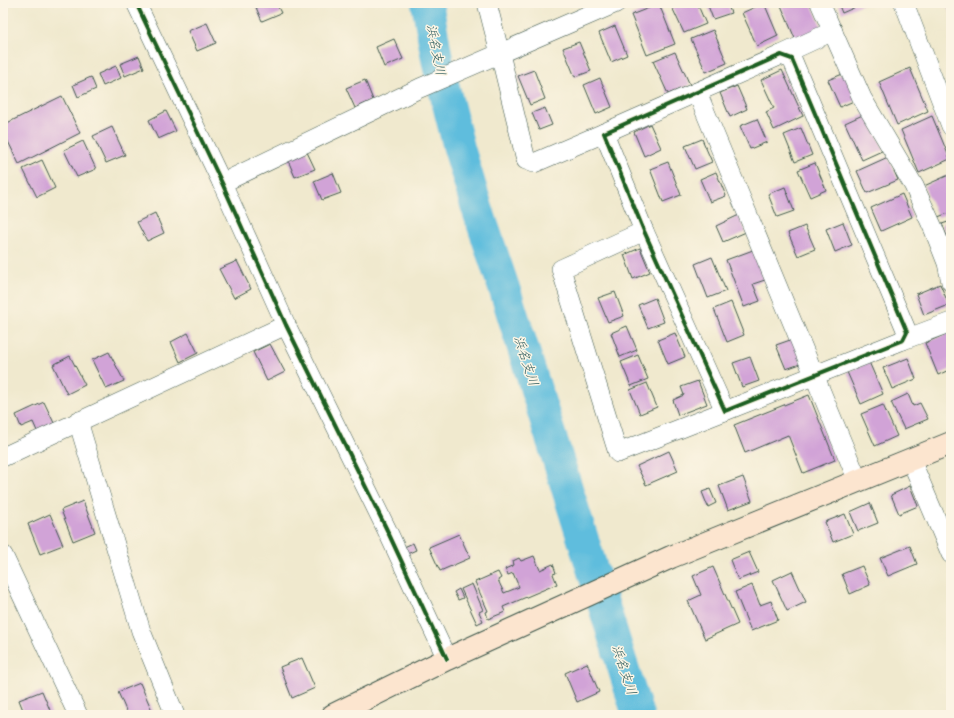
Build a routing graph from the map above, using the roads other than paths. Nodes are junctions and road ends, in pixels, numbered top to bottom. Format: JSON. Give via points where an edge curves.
{"nodes":[{"id":1,"x":136,"y":3,"type":"edge"},
{"id":2,"x":487,"y":3,"type":"edge"},
{"id":3,"x":616,"y":3,"type":"edge"},
{"id":4,"x":820,"y":3,"type":"edge"},
{"id":5,"x":904,"y":3,"type":"edge"},
{"id":6,"x":832,"y":31,"type":"junction"},
{"id":7,"x":500,"y":54,"type":"junction"},
{"id":8,"x":781,"y":55,"type":"junction"},
{"id":9,"x":697,"y":92,"type":"junction"},
{"id":10,"x":951,"y":126,"type":"edge"},
{"id":11,"x":604,"y":133,"type":"junction"},
{"id":12,"x":222,"y":183,"type":"junction"},
{"id":13,"x":644,"y":231,"type":"junction"},
{"id":14,"x":951,"y":282,"type":"edge"},
{"id":15,"x":951,"y":322,"type":"edge"},
{"id":16,"x":286,"y":325,"type":"junction"},
{"id":17,"x":903,"y":340,"type":"junction"},
{"id":18,"x":814,"y":375,"type":"junction"},
{"id":19,"x":725,"y":411,"type":"junction"},
{"id":20,"x":78,"y":421,"type":"junction"},
{"id":21,"x":951,"y":443,"type":"edge"},
{"id":22,"x":3,"y":457,"type":"edge"},
{"id":23,"x":911,"y":460,"type":"junction"},
{"id":24,"x":858,"y":482,"type":"junction"},
{"id":25,"x":951,"y":554,"type":"edge"},
{"id":26,"x":3,"y":555,"type":"edge"},
{"id":27,"x":447,"y":659,"type":"junction"},
{"id":28,"x":78,"y":715,"type":"edge"},
{"id":29,"x":176,"y":715,"type":"edge"},
{"id":30,"x":333,"y":715,"type":"edge"}],
"edges":[{"from":1,"to":12,"type":"street"},
{"from":2,"to":7,"type":"street"},
{"from":3,"to":7,"type":"street"},
{"from":4,"to":6,"type":"street"},
{"from":5,"to":10,"type":"street"},
{"from":6,"to":8,"type":"street"},
{"from":6,"to":14,"type":"street","via":[[862,98],[914,186],[947,263]]},
{"from":7,"to":11,"type":"street","via":[[526,160],[534,163]]},
{"from":7,"to":12,"type":"street","via":[[420,88]]},
{"from":8,"to":9,"type":"street"},
{"from":8,"to":17,"type":"street","via":[[792,59],[908,332]]},
{"from":9,"to":11,"type":"street"},
{"from":9,"to":18,"type":"street"},
{"from":11,"to":13,"type":"street"},
{"from":12,"to":16,"type":"street"},
{"from":13,"to":19,"type":"street"},
{"from":13,"to":19,"type":"street","via":[[561,269],[618,453]]},
{"from":15,"to":17,"type":"street"},
{"from":16,"to":20,"type":"street"},
{"from":16,"to":27,"type":"street"},
{"from":17,"to":18,"type":"street"},
{"from":18,"to":19,"type":"street"},
{"from":18,"to":24,"type":"street"},
{"from":20,"to":22,"type":"street"},
{"from":20,"to":29,"type":"street","via":[[141,631]]},
{"from":21,"to":23,"type":"street"},
{"from":23,"to":24,"type":"street"},
{"from":23,"to":25,"type":"street"},
{"from":24,"to":27,"type":"street","via":[[671,556]]},
{"from":26,"to":28,"type":"street"},
{"from":27,"to":30,"type":"street"}]}
